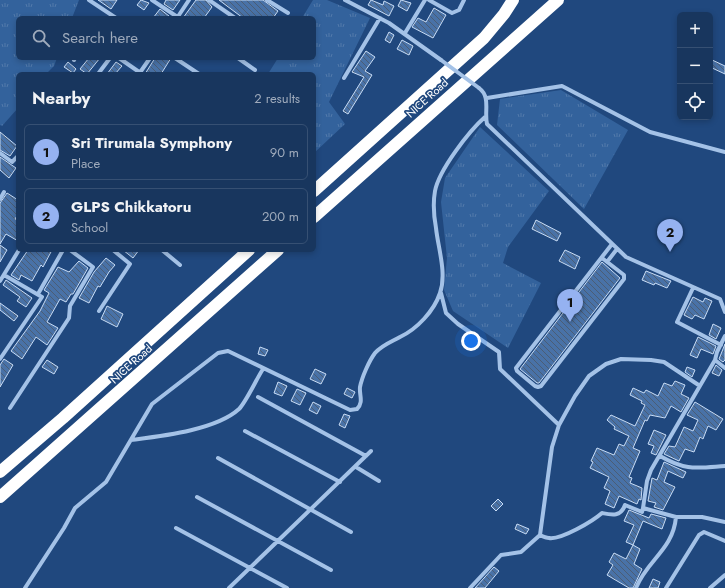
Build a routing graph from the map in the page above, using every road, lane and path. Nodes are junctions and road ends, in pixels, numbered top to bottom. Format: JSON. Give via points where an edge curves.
{"nodes":[{"id":1,"x":89,"y":0,"type":"edge"},
{"id":2,"x":152,"y":0,"type":"edge"},
{"id":3,"x":189,"y":0,"type":"edge"},
{"id":4,"x":209,"y":0,"type":"edge"},
{"id":5,"x":267,"y":0,"type":"edge"},
{"id":6,"x":345,"y":0,"type":"edge"},
{"id":7,"x":425,"y":0,"type":"edge"},
{"id":8,"x":429,"y":0,"type":"edge"},
{"id":9,"x":464,"y":0,"type":"edge"},
{"id":10,"x":513,"y":0,"type":"edge"},
{"id":11,"x":558,"y":0,"type":"edge"},
{"id":12,"x":288,"y":13,"type":"dead end"},
{"id":13,"x":113,"y":16,"type":"edge"},
{"id":14,"x":175,"y":16,"type":"edge"},
{"id":15,"x":179,"y":16,"type":"edge"},
{"id":16,"x":232,"y":16,"type":"edge"},
{"id":17,"x":380,"y":18,"type":"junction"},
{"id":18,"x":405,"y":33,"type":"junction"},
{"id":19,"x":108,"y":60,"type":"edge"},
{"id":20,"x":122,"y":60,"type":"edge"},
{"id":21,"x":149,"y":60,"type":"edge"},
{"id":22,"x":178,"y":60,"type":"edge"},
{"id":23,"x":241,"y":60,"type":"edge"},
{"id":24,"x":255,"y":70,"type":"dead end"},
{"id":25,"x":100,"y":72,"type":"edge"},
{"id":26,"x":137,"y":72,"type":"edge"},
{"id":27,"x":141,"y":72,"type":"edge"},
{"id":28,"x":196,"y":72,"type":"edge"},
{"id":29,"x":344,"y":78,"type":"dead end"},
{"id":30,"x":486,"y":98,"type":"junction"},
{"id":31,"x":485,"y":117,"type":"junction"},
{"id":32,"x":0,"y":152,"type":"edge"},
{"id":33,"x":725,"y":152,"type":"edge"},
{"id":34,"x":16,"y":158,"type":"edge"},
{"id":35,"x":316,"y":189,"type":"edge"},
{"id":36,"x":4,"y":192,"type":"dead end"},
{"id":37,"x":0,"y":199,"type":"edge"},
{"id":38,"x":316,"y":215,"type":"edge"},
{"id":39,"x":612,"y":244,"type":"junction"},
{"id":40,"x":617,"y":249,"type":"junction"},
{"id":41,"x":18,"y":252,"type":"edge"},
{"id":42,"x":62,"y":252,"type":"edge"},
{"id":43,"x":73,"y":252,"type":"edge"},
{"id":44,"x":115,"y":252,"type":"edge"},
{"id":45,"x":164,"y":252,"type":"edge"},
{"id":46,"x":247,"y":252,"type":"edge"},
{"id":47,"x":276,"y":252,"type":"edge"},
{"id":48,"x":602,"y":258,"type":"junction"},
{"id":49,"x":607,"y":262,"type":"junction"},
{"id":50,"x":180,"y":265,"type":"dead end"},
{"id":51,"x":4,"y":275,"type":"junction"},
{"id":52,"x":0,"y":281,"type":"edge"},
{"id":53,"x":693,"y":288,"type":"junction"},
{"id":54,"x":440,"y":292,"type":"junction"},
{"id":55,"x":38,"y":294,"type":"junction"},
{"id":56,"x":99,"y":311,"type":"dead end"},
{"id":57,"x":725,"y":312,"type":"edge"},
{"id":58,"x":725,"y":336,"type":"edge"},
{"id":59,"x":721,"y":345,"type":"junction"},
{"id":60,"x":0,"y":359,"type":"edge"},
{"id":61,"x":716,"y":360,"type":"junction"},
{"id":62,"x":725,"y":368,"type":"edge"},
{"id":63,"x":263,"y":369,"type":"junction"},
{"id":64,"x":700,"y":386,"type":"junction"},
{"id":65,"x":258,"y":397,"type":"dead end"},
{"id":66,"x":10,"y":408,"type":"dead end"},
{"id":67,"x":559,"y":425,"type":"junction"},
{"id":68,"x":245,"y":430,"type":"dead end"},
{"id":69,"x":131,"y":440,"type":"junction"},
{"id":70,"x":371,"y":451,"type":"dead end"},
{"id":71,"x":366,"y":456,"type":"junction"},
{"id":72,"x":660,"y":456,"type":"junction"},
{"id":73,"x":218,"y":458,"type":"dead end"},
{"id":74,"x":725,"y":466,"type":"edge"},
{"id":75,"x":356,"y":467,"type":"junction"},
{"id":76,"x":0,"y":472,"type":"edge"},
{"id":77,"x":379,"y":481,"type":"dead end"},
{"id":78,"x":340,"y":482,"type":"junction"},
{"id":79,"x":197,"y":496,"type":"dead end"},
{"id":80,"x":0,"y":497,"type":"edge"},
{"id":81,"x":643,"y":508,"type":"junction"},
{"id":82,"x":312,"y":509,"type":"junction"},
{"id":83,"x":676,"y":517,"type":"junction"},
{"id":84,"x":725,"y":522,"type":"edge"},
{"id":85,"x":176,"y":528,"type":"dead end"},
{"id":86,"x":351,"y":532,"type":"dead end"},
{"id":87,"x":540,"y":535,"type":"junction"},
{"id":88,"x":725,"y":541,"type":"edge"},
{"id":89,"x":278,"y":542,"type":"junction"},
{"id":90,"x":251,"y":568,"type":"junction"},
{"id":91,"x":331,"y":570,"type":"dead end"},
{"id":92,"x":725,"y":575,"type":"edge"},
{"id":93,"x":25,"y":588,"type":"edge"},
{"id":94,"x":230,"y":588,"type":"edge"},
{"id":95,"x":287,"y":588,"type":"edge"},
{"id":96,"x":470,"y":588,"type":"edge"},
{"id":97,"x":636,"y":588,"type":"edge"},
{"id":98,"x":666,"y":588,"type":"edge"},
{"id":99,"x":710,"y":588,"type":"edge"}],
"edges":[{"from":1,"to":13,"type":"street"},
{"from":2,"to":14,"type":"street"},
{"from":3,"to":15,"type":"street"},
{"from":4,"to":16,"type":"street"},
{"from":5,"to":12,"type":"street"},
{"from":6,"to":17,"type":"street"},
{"from":7,"to":18,"type":"street"},
{"from":8,"to":9,"type":"street","via":[[452,13],[459,10]]},
{"from":10,"to":35,"type":"highway","name":"NICE Road","via":[[484,38]]},
{"from":11,"to":38,"type":"highway","name":"NICE Road"},
{"from":17,"to":18,"type":"street"},
{"from":17,"to":29,"type":"street"},
{"from":18,"to":30,"type":"street","bridge":true,"via":[[484,92]]},
{"from":19,"to":25,"type":"street"},
{"from":20,"to":26,"type":"street"},
{"from":21,"to":27,"type":"street"},
{"from":22,"to":28,"type":"street"},
{"from":23,"to":24,"type":"street"},
{"from":30,"to":31,"type":"street"},
{"from":30,"to":33,"type":"street","via":[[562,86],[650,132]]},
{"from":31,"to":39,"type":"street","via":[[487,124]]},
{"from":31,"to":54,"type":"street","via":[[463,143],[442,175],[435,192],[436,228],[442,263]]},
{"from":32,"to":34,"type":"street","via":[[12,162]]},
{"from":36,"to":37,"type":"street"},
{"from":39,"to":40,"type":"street"},
{"from":39,"to":48,"type":"street"},
{"from":40,"to":49,"type":"street"},
{"from":40,"to":53,"type":"street","via":[[626,257]]},
{"from":41,"to":51,"type":"street"},
{"from":42,"to":55,"type":"street"},
{"from":43,"to":66,"type":"street","via":[[93,267],[70,306],[69,318]]},
{"from":44,"to":56,"type":"street","via":[[130,264]]},
{"from":45,"to":50,"type":"street"},
{"from":46,"to":76,"type":"highway","name":"NICE Road"},
{"from":47,"to":80,"type":"highway","name":"NICE Road"},
{"from":48,"to":49,"type":"street"},
{"from":48,"to":49,"type":"street","via":[[516,368],[534,386],[541,386],[624,279],[624,275]]},
{"from":51,"to":52,"type":"street"},
{"from":51,"to":55,"type":"street"},
{"from":53,"to":57,"type":"street","via":[[720,299]]},
{"from":53,"to":59,"type":"street","via":[[677,322]]},
{"from":54,"to":63,"type":"street","via":[[431,310],[414,328],[380,348],[374,355],[360,388],[362,400],[357,409],[350,410]]},
{"from":54,"to":67,"type":"street","via":[[446,313],[499,352],[500,369]]},
{"from":55,"to":60,"type":"street","via":[[42,297]]},
{"from":58,"to":59,"type":"street"},
{"from":59,"to":61,"type":"street"},
{"from":61,"to":62,"type":"street"},
{"from":61,"to":64,"type":"street"},
{"from":63,"to":69,"type":"street","via":[[240,408],[221,422],[162,436]]},
{"from":63,"to":69,"type":"street","via":[[228,351],[218,353],[152,404]]},
{"from":64,"to":67,"type":"street","via":[[664,362],[621,359],[606,364],[589,376]]},
{"from":64,"to":72,"type":"street"},
{"from":65,"to":71,"type":"street"},
{"from":67,"to":87,"type":"street","via":[[552,448]]},
{"from":68,"to":78,"type":"street"},
{"from":69,"to":93,"type":"street","via":[[106,482],[75,508]]},
{"from":70,"to":71,"type":"street"},
{"from":71,"to":75,"type":"street"},
{"from":72,"to":74,"type":"street","via":[[677,465],[693,469]]},
{"from":72,"to":81,"type":"street","via":[[647,481]]},
{"from":73,"to":82,"type":"street"},
{"from":75,"to":77,"type":"street"},
{"from":75,"to":78,"type":"street"},
{"from":78,"to":82,"type":"street"},
{"from":79,"to":89,"type":"street"},
{"from":81,"to":83,"type":"street"},
{"from":81,"to":87,"type":"street","via":[[642,512],[625,505],[619,514],[614,516],[602,513],[584,525],[557,537],[549,539]]},
{"from":82,"to":86,"type":"street"},
{"from":82,"to":89,"type":"street"},
{"from":83,"to":84,"type":"street","via":[[702,517]]},
{"from":83,"to":97,"type":"street","via":[[675,530],[668,543],[646,570]]},
{"from":85,"to":90,"type":"street"},
{"from":87,"to":96,"type":"street","via":[[521,552],[501,555]]},
{"from":88,"to":98,"type":"street","via":[[704,532],[699,534]]},
{"from":89,"to":90,"type":"street"},
{"from":89,"to":91,"type":"street"},
{"from":90,"to":94,"type":"street"},
{"from":90,"to":95,"type":"street"},
{"from":92,"to":99,"type":"street"}]}
